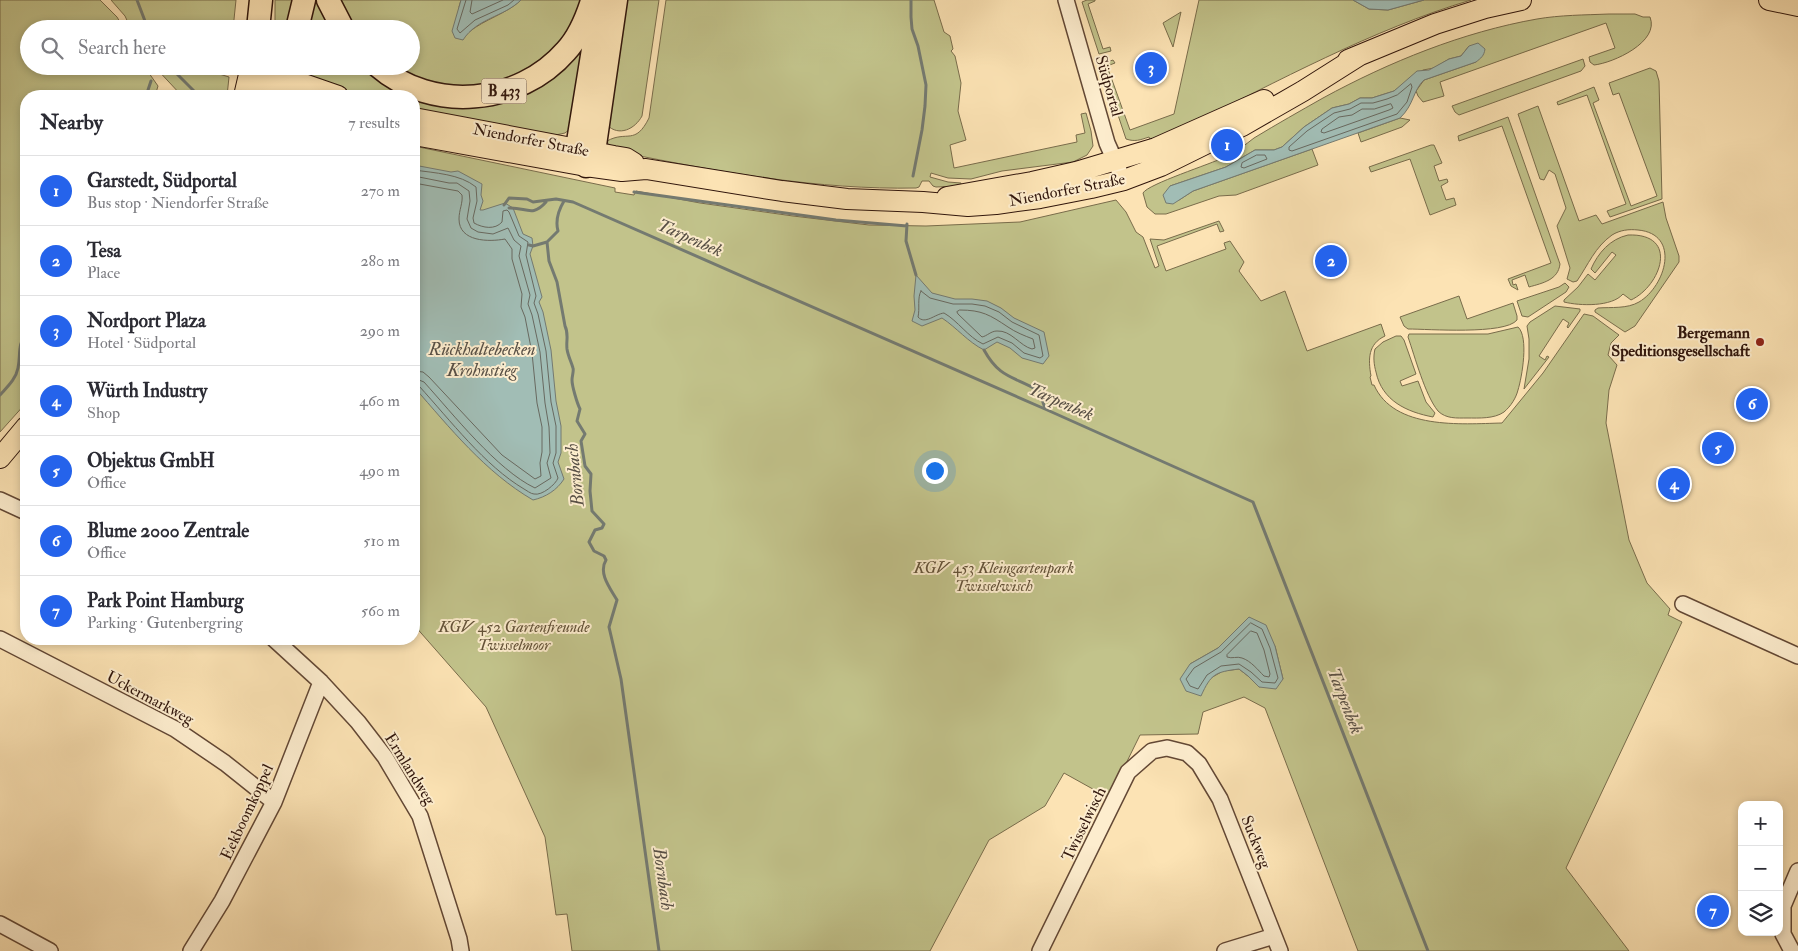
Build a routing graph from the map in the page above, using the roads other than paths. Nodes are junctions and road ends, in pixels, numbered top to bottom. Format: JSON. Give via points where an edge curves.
{"nodes":[{"id":1,"x":261,"y":0,"type":"edge"},
{"id":2,"x":304,"y":0,"type":"edge"},
{"id":3,"x":328,"y":0,"type":"edge"},
{"id":4,"x":593,"y":0,"type":"edge"},
{"id":5,"x":601,"y":0,"type":"edge"},
{"id":6,"x":616,"y":0,"type":"edge"},
{"id":7,"x":1066,"y":0,"type":"edge"},
{"id":8,"x":1521,"y":0,"type":"edge"},
{"id":9,"x":1769,"y":0,"type":"edge"},
{"id":10,"x":1798,"y":6,"type":"edge"},
{"id":11,"x":259,"y":20,"type":"edge"},
{"id":12,"x":299,"y":20,"type":"edge"},
{"id":13,"x":338,"y":20,"type":"edge"},
{"id":14,"x":1360,"y":55,"type":"junction"},
{"id":15,"x":250,"y":75,"type":"edge"},
{"id":16,"x":269,"y":75,"type":"edge"},
{"id":17,"x":390,"y":75,"type":"edge"},
{"id":18,"x":277,"y":85,"type":"edge"},
{"id":19,"x":246,"y":90,"type":"edge"},
{"id":20,"x":305,"y":90,"type":"edge"},
{"id":21,"x":420,"y":119,"type":"edge"},
{"id":22,"x":420,"y":136,"type":"edge"},
{"id":23,"x":586,"y":155,"type":"junction"},
{"id":24,"x":1115,"y":161,"type":"junction"},
{"id":25,"x":1124,"y":180,"type":"junction"},
{"id":26,"x":924,"y":202,"type":"junction"},
{"id":27,"x":20,"y":434,"type":"edge"},
{"id":28,"x":0,"y":458,"type":"edge"},
{"id":29,"x":0,"y":500,"type":"edge"},
{"id":30,"x":20,"y":509,"type":"edge"},
{"id":31,"x":1682,"y":604,"type":"dead end"},
{"id":32,"x":0,"y":638,"type":"edge"},
{"id":33,"x":281,"y":645,"type":"edge"},
{"id":34,"x":1798,"y":656,"type":"edge"},
{"id":35,"x":321,"y":682,"type":"junction"},
{"id":36,"x":1187,"y":753,"type":"joint"},
{"id":37,"x":274,"y":802,"type":"junction"},
{"id":38,"x":1798,"y":871,"type":"edge"},
{"id":39,"x":0,"y":924,"type":"edge"},
{"id":40,"x":1274,"y":936,"type":"junction"},
{"id":41,"x":50,"y":951,"type":"edge"},
{"id":42,"x":191,"y":951,"type":"edge"},
{"id":43,"x":461,"y":951,"type":"edge"},
{"id":44,"x":1040,"y":951,"type":"edge"},
{"id":45,"x":1225,"y":951,"type":"edge"},
{"id":46,"x":1280,"y":951,"type":"edge"},
{"id":47,"x":1792,"y":951,"type":"edge"}],
"edges":[{"from":1,"to":11,"type":"highway"},
{"from":2,"to":12,"type":"highway"},
{"from":3,"to":13,"type":"highway"},
{"from":4,"to":17,"type":"highway","number":"B 433","via":[[585,22],[566,52],[548,68],[512,88],[473,97],[447,96],[422,90]]},
{"from":5,"to":23,"type":"highway"},
{"from":6,"to":23,"type":"highway"},
{"from":7,"to":24,"type":"street","name":"Südportal","via":[[1107,144]]},
{"from":8,"to":14,"type":"main road","name":"Niendorfer Straße","via":[[1435,24]]},
{"from":9,"to":10,"type":"main road"},
{"from":14,"to":24,"type":"main road","name":"Niendorfer Straße","via":[[1300,78],[1261,101],[1156,148]]},
{"from":14,"to":25,"type":"main road","name":"Niendorfer Straße","via":[[1242,126],[1184,156]]},
{"from":15,"to":19,"type":"main road"},
{"from":16,"to":18,"type":"main road"},
{"from":18,"to":20,"type":"main road"},
{"from":21,"to":23,"type":"main road","name":"Niendorfer Straße"},
{"from":22,"to":23,"type":"main road","name":"Niendorfer Straße"},
{"from":23,"to":26,"type":"main road","name":"Niendorfer Straße","via":[[626,158],[646,169],[782,191],[847,199]]},
{"from":24,"to":25,"type":"street","name":"Südportal"},
{"from":24,"to":26,"type":"main road","name":"Niendorfer Straße","via":[[1040,180]]},
{"from":25,"to":26,"type":"main road","name":"Niendorfer Straße","via":[[996,204],[968,206]]},
{"from":27,"to":28,"type":"main road"},
{"from":29,"to":30,"type":"street"},
{"from":31,"to":34,"type":"street"},
{"from":32,"to":37,"type":"street","name":"Uckermarkweg","via":[[175,729]]},
{"from":33,"to":35,"type":"street","name":"Ermlandweg"},
{"from":35,"to":37,"type":"street","name":"Eekboomkoppel"},
{"from":35,"to":43,"type":"street","name":"Ermlandweg","via":[[385,757],[420,816]]},
{"from":36,"to":40,"type":"street","name":"Suckweg","via":[[1202,768],[1220,799]]},
{"from":36,"to":44,"type":"street","name":"Twisselwisch","via":[[1167,748],[1152,751],[1128,772]]},
{"from":37,"to":42,"type":"street","name":"Eekboomkoppel","via":[[222,901]]},
{"from":38,"to":47,"type":"street","via":[[1783,906],[1783,934]]},
{"from":39,"to":41,"type":"street"},
{"from":40,"to":45,"type":"street"},
{"from":40,"to":46,"type":"street","name":"Suckweg"}]}
